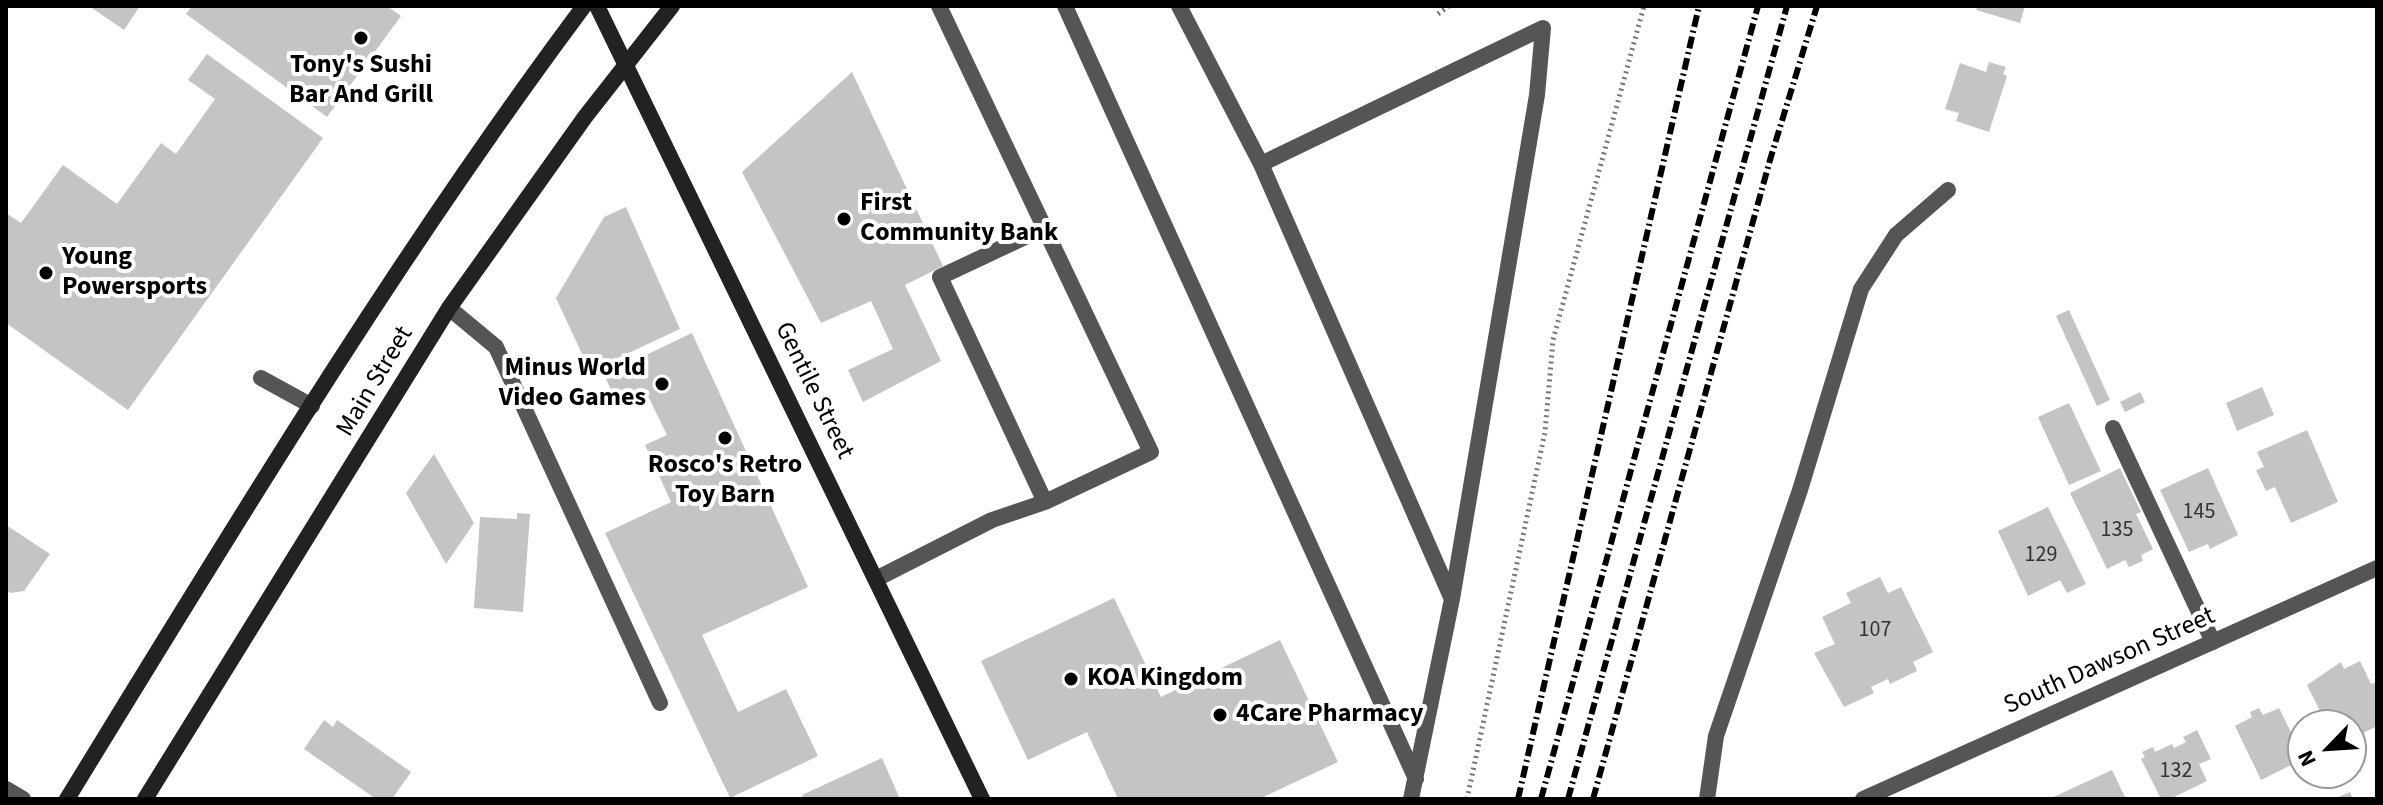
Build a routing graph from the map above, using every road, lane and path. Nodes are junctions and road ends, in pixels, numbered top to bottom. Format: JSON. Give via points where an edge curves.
{"nodes":[{"id":1,"x":584,"y":6,"type":"edge"},
{"id":2,"x":597,"y":6,"type":"edge"},
{"id":3,"x":672,"y":6,"type":"edge"},
{"id":4,"x":939,"y":6,"type":"edge"},
{"id":5,"x":1065,"y":6,"type":"edge"},
{"id":6,"x":1179,"y":6,"type":"edge"},
{"id":7,"x":1449,"y":6,"type":"edge"},
{"id":8,"x":1644,"y":6,"type":"edge"},
{"id":9,"x":1438,"y":14,"type":"dead end"},
{"id":10,"x":626,"y":66,"type":"junction"},
{"id":11,"x":1261,"y":164,"type":"junction"},
{"id":12,"x":1948,"y":190,"type":"dead end"},
{"id":13,"x":1042,"y":229,"type":"junction"},
{"id":14,"x":449,"y":308,"type":"junction"},
{"id":15,"x":261,"y":378,"type":"dead end"},
{"id":16,"x":312,"y":406,"type":"junction"},
{"id":17,"x":2113,"y":428,"type":"dead end"},
{"id":18,"x":1045,"y":502,"type":"junction"},
{"id":19,"x":2377,"y":568,"type":"edge"},
{"id":20,"x":878,"y":578,"type":"junction"},
{"id":21,"x":1452,"y":599,"type":"junction"},
{"id":22,"x":2213,"y":642,"type":"junction"},
{"id":23,"x":660,"y":703,"type":"dead end"},
{"id":24,"x":1416,"y":779,"type":"junction"},
{"id":25,"x":6,"y":789,"type":"edge"},
{"id":26,"x":23,"y":799,"type":"edge"},
{"id":27,"x":67,"y":799,"type":"edge"},
{"id":28,"x":145,"y":799,"type":"edge"},
{"id":29,"x":982,"y":799,"type":"edge"},
{"id":30,"x":1411,"y":799,"type":"edge"},
{"id":31,"x":1467,"y":799,"type":"edge"},
{"id":32,"x":1707,"y":799,"type":"edge"},
{"id":33,"x":1863,"y":799,"type":"edge"}],
"edges":[{"from":1,"to":16,"type":"main road","name":"Main Street","via":[[427,225]]},
{"from":2,"to":10,"type":"main road","name":"Gentile Street"},
{"from":3,"to":10,"type":"main road","name":"Main Street"},
{"from":4,"to":13,"type":"street"},
{"from":5,"to":24,"type":"street"},
{"from":6,"to":11,"type":"street"},
{"from":7,"to":9,"type":"path"},
{"from":8,"to":31,"type":"path","via":[[1553,340],[1545,432]]},
{"from":10,"to":14,"type":"main road","name":"Main Street"},
{"from":10,"to":20,"type":"main road","name":"Gentile Street"},
{"from":11,"to":21,"type":"street"},
{"from":11,"to":21,"type":"street","via":[[1543,28],[1537,95]]},
{"from":12,"to":32,"type":"street","via":[[1896,235],[1861,289],[1716,736]]},
{"from":13,"to":18,"type":"street","via":[[940,277]]},
{"from":13,"to":18,"type":"street","via":[[1151,452]]},
{"from":14,"to":23,"type":"street","via":[[496,347]]},
{"from":14,"to":28,"type":"main road","name":"Main Street"},
{"from":15,"to":16,"type":"street"},
{"from":16,"to":27,"type":"main road","name":"Main Street"},
{"from":17,"to":22,"type":"street"},
{"from":18,"to":20,"type":"street","via":[[992,520]]},
{"from":19,"to":22,"type":"street","name":"South Dawson Street"},
{"from":20,"to":29,"type":"main road","name":"Gentile Street"},
{"from":21,"to":24,"type":"street"},
{"from":22,"to":33,"type":"street","name":"South Dawson Street"},
{"from":24,"to":30,"type":"street"},
{"from":25,"to":26,"type":"street"}]}
